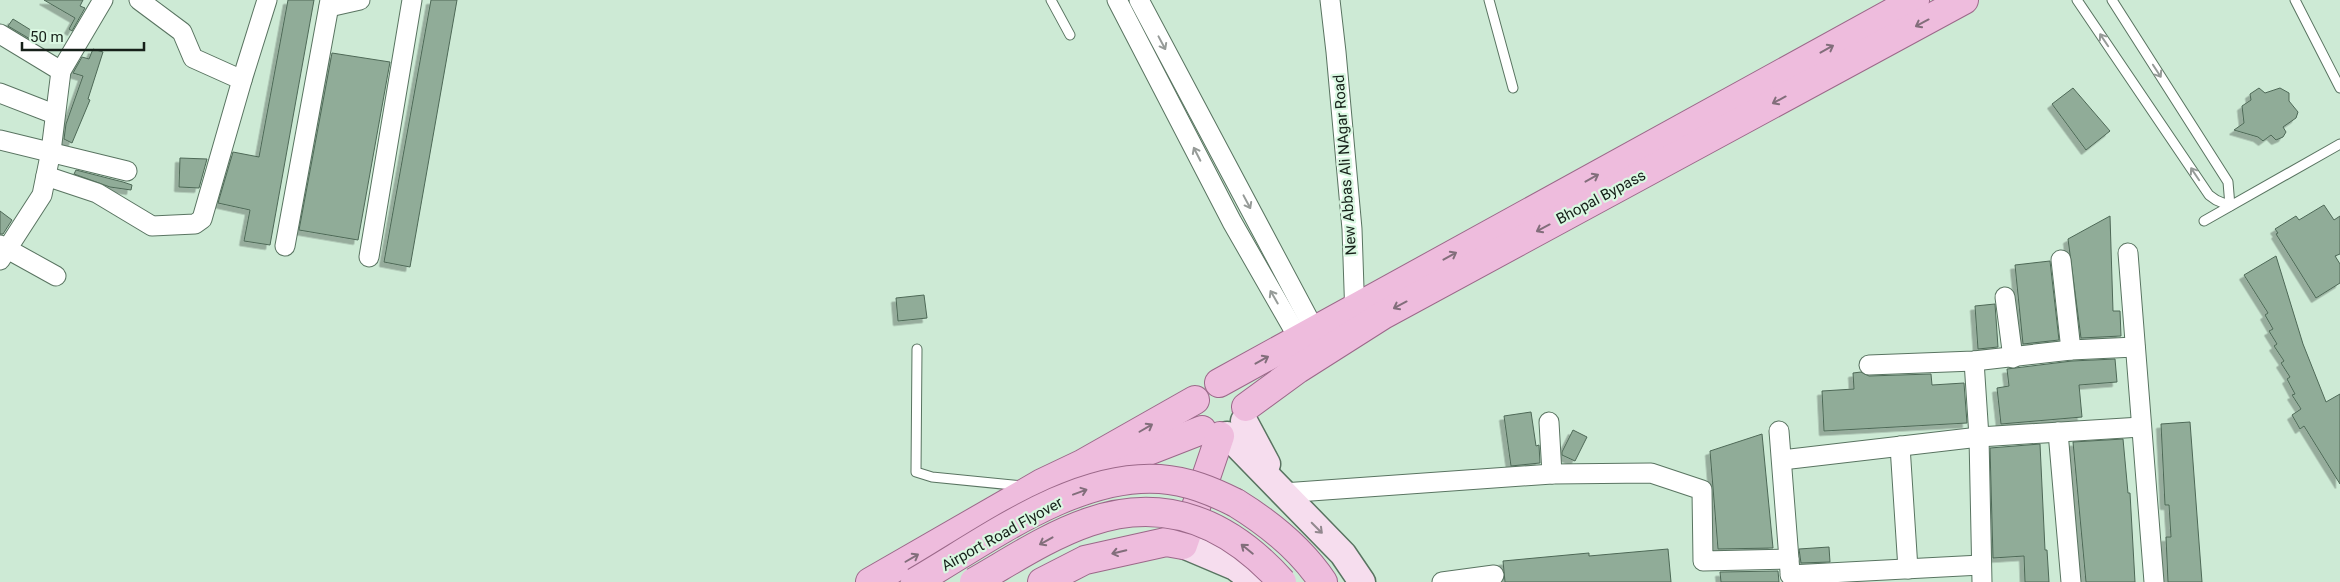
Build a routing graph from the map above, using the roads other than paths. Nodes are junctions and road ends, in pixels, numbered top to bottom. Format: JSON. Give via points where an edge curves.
{"nodes":[{"id":1,"x":103,"y":0,"type":"edge"},
{"id":2,"x":139,"y":0,"type":"edge"},
{"id":3,"x":267,"y":0,"type":"edge"},
{"id":4,"x":360,"y":0,"type":"edge"},
{"id":5,"x":412,"y":0,"type":"edge"},
{"id":6,"x":1051,"y":0,"type":"edge"},
{"id":7,"x":1117,"y":0,"type":"edge"},
{"id":8,"x":1139,"y":0,"type":"edge"},
{"id":9,"x":1330,"y":0,"type":"edge"},
{"id":10,"x":1489,"y":0,"type":"edge"},
{"id":11,"x":1915,"y":0,"type":"edge"},
{"id":12,"x":1964,"y":0,"type":"edge"},
{"id":13,"x":2077,"y":0,"type":"edge"},
{"id":14,"x":2112,"y":0,"type":"edge"},
{"id":15,"x":2295,"y":0,"type":"edge"},
{"id":16,"x":330,"y":4,"type":"edge"},
{"id":17,"x":0,"y":34,"type":"edge"},
{"id":18,"x":1070,"y":36,"type":"dead end"},
{"id":19,"x":60,"y":71,"type":"junction"},
{"id":20,"x":242,"y":80,"type":"junction"},
{"id":21,"x":1513,"y":88,"type":"dead end"},
{"id":22,"x":2340,"y":88,"type":"edge"},
{"id":23,"x":0,"y":93,"type":"edge"},
{"id":24,"x":54,"y":114,"type":"junction"},
{"id":25,"x":0,"y":140,"type":"edge"},
{"id":26,"x":2340,"y":144,"type":"edge"},
{"id":27,"x":51,"y":151,"type":"junction"},
{"id":28,"x":127,"y":171,"type":"dead end"},
{"id":29,"x":46,"y":176,"type":"junction"},
{"id":30,"x":2230,"y":206,"type":"junction"},
{"id":31,"x":2204,"y":220,"type":"dead end"},
{"id":32,"x":285,"y":246,"type":"dead end"},
{"id":33,"x":2,"y":251,"type":"edge"},
{"id":34,"x":2128,"y":253,"type":"dead end"},
{"id":35,"x":369,"y":257,"type":"dead end"},
{"id":36,"x":2061,"y":260,"type":"dead end"},
{"id":37,"x":56,"y":276,"type":"dead end"},
{"id":38,"x":2005,"y":297,"type":"dead end"},
{"id":39,"x":1355,"y":320,"type":"junction"},
{"id":40,"x":1307,"y":335,"type":"junction"},
{"id":41,"x":2135,"y":347,"type":"junction"},
{"id":42,"x":917,"y":349,"type":"dead end"},
{"id":43,"x":2071,"y":350,"type":"junction"},
{"id":44,"x":2014,"y":358,"type":"junction"},
{"id":45,"x":1974,"y":361,"type":"junction"},
{"id":46,"x":1869,"y":365,"type":"dead end"},
{"id":47,"x":1219,"y":384,"type":"junction"},
{"id":48,"x":1195,"y":400,"type":"junction"},
{"id":49,"x":1549,"y":422,"type":"dead end"},
{"id":50,"x":1225,"y":427,"type":"junction"},
{"id":51,"x":2141,"y":427,"type":"junction"},
{"id":52,"x":1779,"y":431,"type":"dead end"},
{"id":53,"x":2058,"y":432,"type":"junction"},
{"id":54,"x":1980,"y":437,"type":"junction"},
{"id":55,"x":1900,"y":446,"type":"junction"},
{"id":56,"x":1782,"y":460,"type":"junction"},
{"id":57,"x":1082,"y":464,"type":"junction"},
{"id":58,"x":1552,"y":474,"type":"junction"},
{"id":59,"x":1042,"y":483,"type":"junction"},
{"id":60,"x":1282,"y":493,"type":"junction"},
{"id":61,"x":1175,"y":543,"type":"junction"},
{"id":62,"x":1908,"y":569,"type":"junction"},
{"id":63,"x":1790,"y":572,"type":"edge"},
{"id":64,"x":1982,"y":574,"type":"edge"},
{"id":65,"x":1494,"y":575,"type":"dead end"},
{"id":66,"x":870,"y":582,"type":"edge"},
{"id":67,"x":915,"y":582,"type":"edge"},
{"id":68,"x":974,"y":582,"type":"edge"},
{"id":69,"x":1042,"y":582,"type":"edge"},
{"id":70,"x":1255,"y":582,"type":"edge"},
{"id":71,"x":1282,"y":582,"type":"edge"},
{"id":72,"x":1323,"y":582,"type":"edge"},
{"id":73,"x":1362,"y":582,"type":"edge"},
{"id":74,"x":1442,"y":582,"type":"edge"},
{"id":75,"x":2071,"y":582,"type":"edge"},
{"id":76,"x":2154,"y":582,"type":"edge"}],
"edges":[{"from":1,"to":19,"type":"street"},
{"from":2,"to":20,"type":"street","via":[[182,32],[193,58]]},
{"from":3,"to":20,"type":"street"},
{"from":4,"to":16,"type":"street"},
{"from":5,"to":35,"type":"street"},
{"from":6,"to":18,"type":"lane"},
{"from":40,"to":7,"type":"street","one_way":true,"via":[[1232,222]]},
{"from":8,"to":40,"type":"street","one_way":true},
{"from":9,"to":39,"type":"street","name":"New Abbas Ali NAgar Road","via":[[1352,229]]},
{"from":10,"to":21,"type":"lane"},
{"from":39,"to":11,"type":"main road","name":"Bhopal Bypass","one_way":true},
{"from":12,"to":39,"type":"main road","name":"Bhopal Bypass","one_way":true,"via":[[1383,314]]},
{"from":30,"to":13,"type":"lane","one_way":true,"via":[[2209,195]]},
{"from":14,"to":30,"type":"lane","one_way":true,"via":[[2228,182]]},
{"from":15,"to":22,"type":"lane"},
{"from":16,"to":32,"type":"street"},
{"from":17,"to":19,"type":"street"},
{"from":19,"to":24,"type":"street"},
{"from":20,"to":29,"type":"street","via":[[205,211],[195,224],[152,226],[96,193]]},
{"from":23,"to":24,"type":"street"},
{"from":24,"to":27,"type":"street"},
{"from":25,"to":27,"type":"street"},
{"from":26,"to":30,"type":"lane"},
{"from":27,"to":28,"type":"street"},
{"from":27,"to":29,"type":"street"},
{"from":29,"to":33,"type":"street","via":[[42,196]]},
{"from":30,"to":31,"type":"lane"},
{"from":33,"to":37,"type":"street"},
{"from":34,"to":41,"type":"street"},
{"from":36,"to":43,"type":"street"},
{"from":38,"to":44,"type":"street"},
{"from":39,"to":40,"type":"main road","name":"Bhopal Bypass"},
{"from":39,"to":50,"type":"main road","name":"Bhopal Bypass"},
{"from":47,"to":40,"type":"main road","name":"Bhopal Bypass","one_way":true},
{"from":41,"to":43,"type":"street"},
{"from":41,"to":51,"type":"street"},
{"from":42,"to":59,"type":"lane","via":[[916,472],[932,477],[1028,486]]},
{"from":43,"to":44,"type":"street"},
{"from":44,"to":45,"type":"street"},
{"from":45,"to":46,"type":"street"},
{"from":45,"to":54,"type":"street"},
{"from":47,"to":48,"type":"main road","via":[[1204,388]]},
{"from":47,"to":50,"type":"main road","via":[[1234,388],[1244,399]]},
{"from":48,"to":50,"type":"main road","via":[[1194,416]]},
{"from":57,"to":48,"type":"main road","one_way":true},
{"from":49,"to":58,"type":"street"},
{"from":50,"to":57,"type":"main road","name":"Bhopal Bypass","via":[[1143,453]]},
{"from":50,"to":60,"type":"street"},
{"from":50,"to":61,"type":"main road"},
{"from":51,"to":53,"type":"street"},
{"from":51,"to":76,"type":"street"},
{"from":52,"to":56,"type":"street"},
{"from":53,"to":54,"type":"street"},
{"from":53,"to":75,"type":"street"},
{"from":54,"to":55,"type":"street"},
{"from":54,"to":64,"type":"street"},
{"from":55,"to":56,"type":"street"},
{"from":55,"to":62,"type":"street"},
{"from":56,"to":63,"type":"street"},
{"from":57,"to":59,"type":"main road"},
{"from":58,"to":60,"type":"street"},
{"from":58,"to":63,"type":"street","via":[[1651,473],[1702,490],[1703,561]]},
{"from":66,"to":59,"type":"main road","one_way":true},
{"from":60,"to":73,"type":"street","one_way":true,"via":[[1343,554]]},
{"from":61,"to":69,"type":"main road","one_way":true,"via":[[1085,560]]},
{"from":61,"to":70,"type":"street","via":[[1235,567]]},
{"from":62,"to":63,"type":"street"},
{"from":62,"to":64,"type":"street"},
{"from":65,"to":74,"type":"street"},
{"from":67,"to":72,"type":"main road","name":"Airport Road Flyover","one_way":true,"bridge":true,"via":[[1055,502],[1108,484],[1142,479],[1195,485],[1236,502],[1297,549]]},
{"from":71,"to":68,"type":"main road","name":"Airport Road Flyover","one_way":true,"bridge":true,"via":[[1237,540],[1174,513],[1157,511],[1107,516],[1088,522],[1049,539]]}]}
